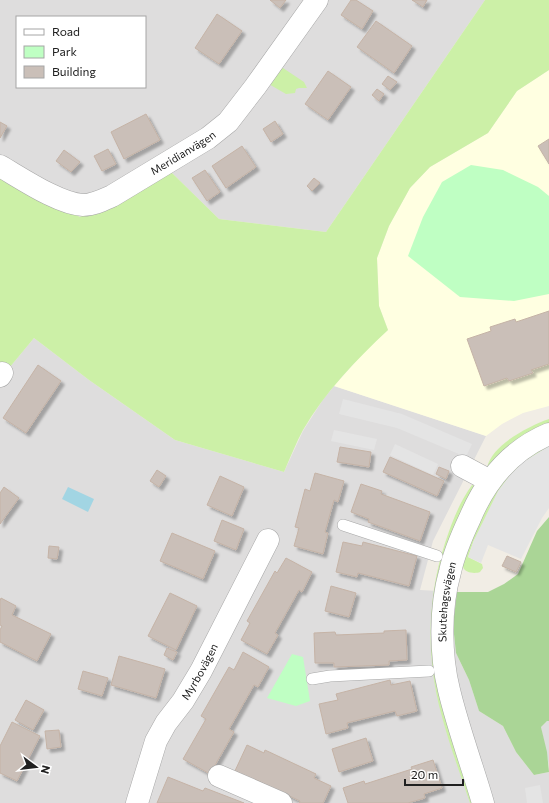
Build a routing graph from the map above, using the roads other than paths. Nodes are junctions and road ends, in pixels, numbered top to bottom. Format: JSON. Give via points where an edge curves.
{"nodes":[{"id":1,"x":317,"y":0,"type":"edge"},
{"id":2,"x":0,"y":166,"type":"edge"},
{"id":3,"x":549,"y":434,"type":"edge"},
{"id":4,"x":462,"y":466,"type":"dead end"},
{"id":5,"x":490,"y":482,"type":"junction"},
{"id":6,"x":343,"y":526,"type":"dead end"},
{"id":7,"x":268,"y":540,"type":"dead end"},
{"id":8,"x":437,"y":556,"type":"dead end"},
{"id":9,"x":429,"y":671,"type":"dead end"},
{"id":10,"x":312,"y":679,"type":"dead end"},
{"id":11,"x":219,"y":776,"type":"dead end"},
{"id":12,"x":137,"y":803,"type":"edge"},
{"id":13,"x":281,"y":803,"type":"edge"},
{"id":14,"x":483,"y":803,"type":"edge"}],
"edges":[{"from":1,"to":2,"type":"street","name":"Meridianvägen","via":[[228,122],[208,138],[112,196],[97,203],[83,205],[70,202],[53,196]]},
{"from":3,"to":5,"type":"street","name":"Skutehagsvägen","via":[[510,458]]},
{"from":4,"to":5,"type":"street"},
{"from":5,"to":14,"type":"street","name":"Skutehagsvägen","via":[[475,506],[454,557],[449,573],[443,622],[448,688]]},
{"from":6,"to":8,"type":"lane"},
{"from":7,"to":12,"type":"street","name":"Myrbovägen","via":[[201,671],[156,741]]},
{"from":9,"to":10,"type":"lane"},
{"from":11,"to":13,"type":"street"}]}
